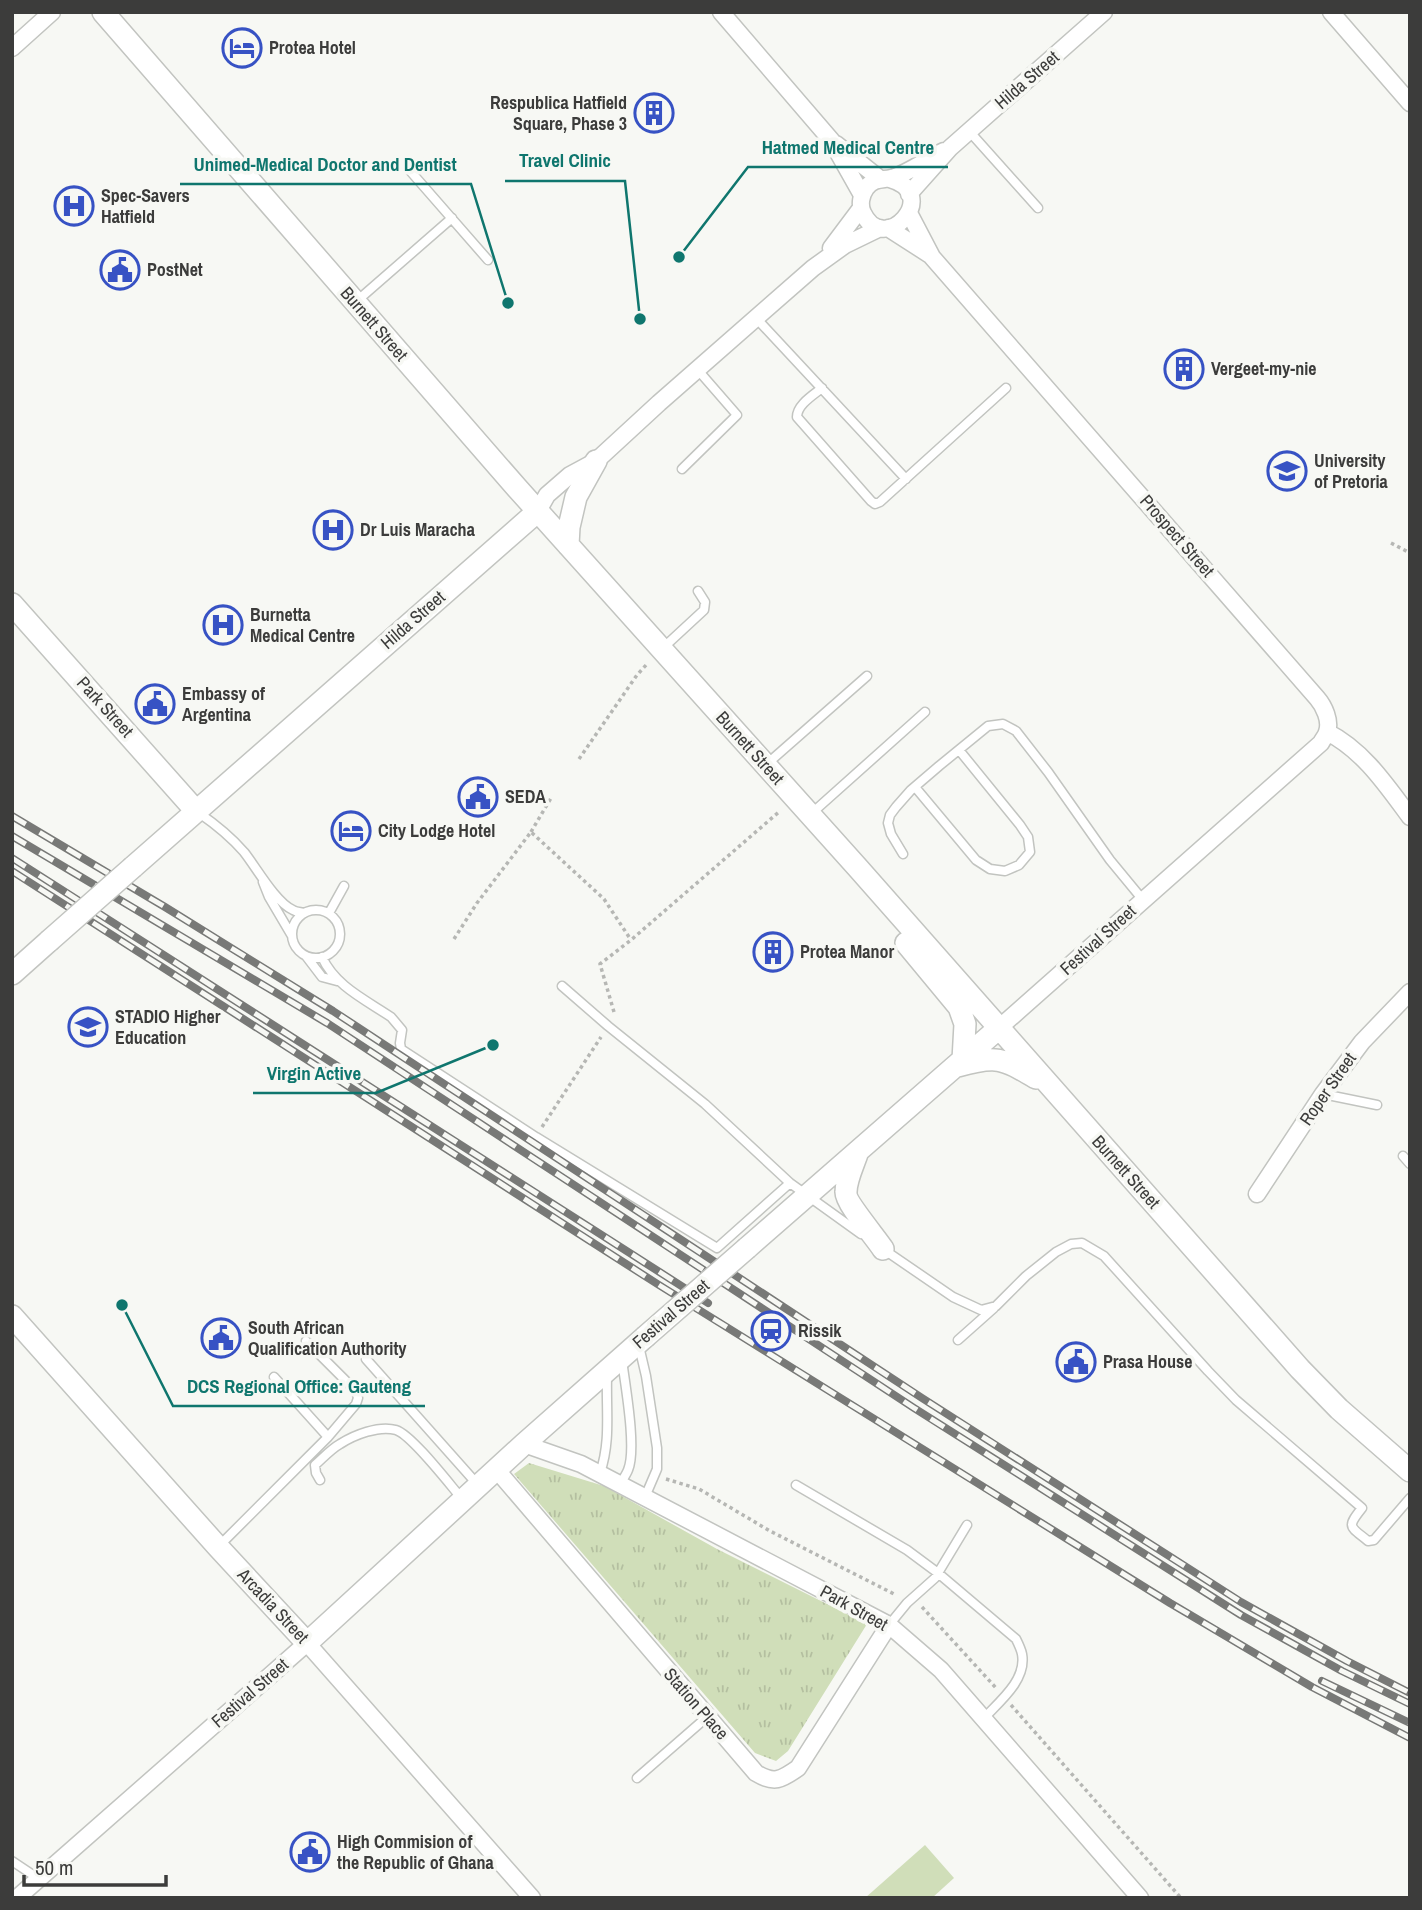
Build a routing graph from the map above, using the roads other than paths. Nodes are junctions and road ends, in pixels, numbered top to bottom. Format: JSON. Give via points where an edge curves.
{"nodes":[{"id":1,"x":52,"y":12,"type":"edge"},
{"id":2,"x":103,"y":12,"type":"edge"},
{"id":3,"x":721,"y":12,"type":"edge"},
{"id":4,"x":1104,"y":12,"type":"edge"},
{"id":5,"x":1331,"y":12,"type":"edge"},
{"id":6,"x":12,"y":48,"type":"edge"},
{"id":7,"x":1410,"y":103,"type":"edge"},
{"id":8,"x":969,"y":131,"type":"junction"},
{"id":9,"x":831,"y":140,"type":"junction"},
{"id":10,"x":950,"y":148,"type":"junction"},
{"id":11,"x":405,"y":165,"type":"dead end"},
{"id":12,"x":885,"y":179,"type":"junction"},
{"id":13,"x":909,"y":194,"type":"junction"},
{"id":14,"x":862,"y":201,"type":"junction"},
{"id":15,"x":1038,"y":208,"type":"dead end"},
{"id":16,"x":909,"y":213,"type":"junction"},
{"id":17,"x":452,"y":218,"type":"junction"},
{"id":18,"x":884,"y":228,"type":"junction"},
{"id":19,"x":932,"y":257,"type":"junction"},
{"id":20,"x":488,"y":260,"type":"dead end"},
{"id":21,"x":813,"y":268,"type":"junction"},
{"id":22,"x":355,"y":302,"type":"junction"},
{"id":23,"x":756,"y":317,"type":"junction"},
{"id":24,"x":697,"y":369,"type":"junction"},
{"id":25,"x":821,"y":388,"type":"junction"},
{"id":26,"x":1006,"y":388,"type":"dead end"},
{"id":27,"x":596,"y":461,"type":"junction"},
{"id":28,"x":682,"y":469,"type":"dead end"},
{"id":29,"x":906,"y":479,"type":"junction"},
{"id":30,"x":538,"y":511,"type":"junction"},
{"id":31,"x":568,"y":545,"type":"junction"},
{"id":32,"x":698,"y":591,"type":"dead end"},
{"id":33,"x":12,"y":604,"type":"edge"},
{"id":34,"x":662,"y":649,"type":"junction"},
{"id":35,"x":867,"y":676,"type":"dead end"},
{"id":36,"x":925,"y":712,"type":"dead end"},
{"id":37,"x":1327,"y":732,"type":"junction"},
{"id":38,"x":959,"y":750,"type":"junction"},
{"id":39,"x":765,"y":765,"type":"junction"},
{"id":40,"x":915,"y":787,"type":"junction"},
{"id":41,"x":196,"y":811,"type":"junction"},
{"id":42,"x":810,"y":815,"type":"junction"},
{"id":43,"x":1410,"y":817,"type":"edge"},
{"id":44,"x":902,"y":854,"type":"dead end"},
{"id":45,"x":858,"y":868,"type":"junction"},
{"id":46,"x":261,"y":876,"type":"junction"},
{"id":47,"x":344,"y":886,"type":"dead end"},
{"id":48,"x":1143,"y":900,"type":"junction"},
{"id":49,"x":304,"y":913,"type":"junction"},
{"id":50,"x":328,"y":913,"type":"junction"},
{"id":51,"x":292,"y":936,"type":"junction"},
{"id":52,"x":306,"y":956,"type":"junction"},
{"id":53,"x":322,"y":957,"type":"junction"},
{"id":54,"x":12,"y":974,"type":"edge"},
{"id":55,"x":337,"y":981,"type":"junction"},
{"id":56,"x":562,"y":986,"type":"dead end"},
{"id":57,"x":1410,"y":992,"type":"edge"},
{"id":58,"x":999,"y":1028,"type":"junction"},
{"id":59,"x":959,"y":1063,"type":"junction"},
{"id":60,"x":1050,"y":1086,"type":"junction"},
{"id":61,"x":1323,"y":1094,"type":"junction"},
{"id":62,"x":1377,"y":1105,"type":"dead end"},
{"id":63,"x":858,"y":1152,"type":"junction"},
{"id":64,"x":1403,"y":1156,"type":"dead end"},
{"id":65,"x":1410,"y":1164,"type":"edge"},
{"id":66,"x":790,"y":1183,"type":"junction"},
{"id":67,"x":1257,"y":1194,"type":"dead end"},
{"id":68,"x":808,"y":1195,"type":"junction"},
{"id":69,"x":883,"y":1249,"type":"junction"},
{"id":70,"x":996,"y":1306,"type":"junction"},
{"id":71,"x":12,"y":1316,"type":"edge"},
{"id":72,"x":642,"y":1340,"type":"junction"},
{"id":73,"x":958,"y":1340,"type":"dead end"},
{"id":74,"x":306,"y":1341,"type":"dead end"},
{"id":75,"x":366,"y":1359,"type":"dead end"},
{"id":76,"x":614,"y":1364,"type":"junction"},
{"id":77,"x":274,"y":1377,"type":"dead end"},
{"id":78,"x":328,"y":1437,"type":"junction"},
{"id":79,"x":524,"y":1444,"type":"junction"},
{"id":80,"x":496,"y":1469,"type":"junction"},
{"id":81,"x":1410,"y":1471,"type":"edge"},
{"id":82,"x":600,"y":1474,"type":"junction"},
{"id":83,"x":320,"y":1480,"type":"dead end"},
{"id":84,"x":620,"y":1484,"type":"junction"},
{"id":85,"x":478,"y":1485,"type":"junction"},
{"id":86,"x":796,"y":1485,"type":"dead end"},
{"id":87,"x":645,"y":1497,"type":"junction"},
{"id":88,"x":1410,"y":1497,"type":"edge"},
{"id":89,"x":463,"y":1500,"type":"junction"},
{"id":90,"x":967,"y":1525,"type":"dead end"},
{"id":91,"x":218,"y":1548,"type":"junction"},
{"id":92,"x":938,"y":1573,"type":"junction"},
{"id":93,"x":889,"y":1625,"type":"junction"},
{"id":94,"x":307,"y":1643,"type":"junction"},
{"id":95,"x":707,"y":1717,"type":"junction"},
{"id":96,"x":984,"y":1719,"type":"junction"},
{"id":97,"x":637,"y":1777,"type":"dead end"},
{"id":98,"x":12,"y":1861,"type":"edge"},
{"id":99,"x":39,"y":1879,"type":"junction"},
{"id":100,"x":17,"y":1898,"type":"edge"},
{"id":101,"x":532,"y":1898,"type":"edge"},
{"id":102,"x":1140,"y":1898,"type":"edge"}],
"edges":[{"from":1,"to":6,"type":"street"},
{"from":2,"to":22,"type":"street","name":"Burnett Street"},
{"from":3,"to":9,"type":"street"},
{"from":4,"to":8,"type":"street","name":"Hilda Street"},
{"from":5,"to":7,"type":"street"},
{"from":8,"to":10,"type":"street","name":"Hilda Street"},
{"from":8,"to":15,"type":"lane"},
{"from":9,"to":12,"type":"street"},
{"from":9,"to":14,"type":"street"},
{"from":10,"to":12,"type":"street","name":"Hilda Street"},
{"from":10,"to":13,"type":"street","name":"Hilda Street"},
{"from":11,"to":17,"type":"lane"},
{"from":12,"to":13,"type":"street","via":[[902,184]]},
{"from":12,"to":14,"type":"street","via":[[869,184]]},
{"from":13,"to":16,"type":"street"},
{"from":14,"to":18,"type":"street","via":[[868,220]]},
{"from":14,"to":21,"type":"street","name":"Hilda Street"},
{"from":16,"to":18,"type":"street","via":[[901,223]]},
{"from":16,"to":19,"type":"street","name":"Prospect Street"},
{"from":17,"to":20,"type":"lane"},
{"from":17,"to":22,"type":"lane"},
{"from":18,"to":19,"type":"street","name":"Prospect Street"},
{"from":18,"to":21,"type":"street","name":"Hilda Street","via":[[845,245]]},
{"from":19,"to":37,"type":"street","name":"Prospect Street","via":[[1317,698]]},
{"from":21,"to":23,"type":"street","name":"Hilda Street"},
{"from":22,"to":30,"type":"street","name":"Burnett Street"},
{"from":23,"to":24,"type":"street","name":"Hilda Street"},
{"from":23,"to":25,"type":"lane"},
{"from":24,"to":27,"type":"street","name":"Hilda Street"},
{"from":24,"to":28,"type":"lane","via":[[737,415]]},
{"from":25,"to":29,"type":"lane"},
{"from":25,"to":29,"type":"lane","via":[[799,408],[797,417],[871,501],[880,502]]},
{"from":26,"to":29,"type":"lane"},
{"from":27,"to":30,"type":"street","name":"Hilda Street","via":[[570,475],[547,495]]},
{"from":27,"to":31,"type":"street","via":[[576,497]]},
{"from":30,"to":31,"type":"street","name":"Burnett Street"},
{"from":30,"to":41,"type":"street","name":"Hilda Street"},
{"from":31,"to":34,"type":"street","name":"Burnett Street"},
{"from":32,"to":34,"type":"lane","via":[[704,610]]},
{"from":33,"to":41,"type":"street","name":"Park Street"},
{"from":34,"to":39,"type":"street","name":"Burnett Street"},
{"from":35,"to":39,"type":"lane"},
{"from":36,"to":42,"type":"lane"},
{"from":37,"to":43,"type":"street","via":[[1357,752]]},
{"from":37,"to":48,"type":"street","name":"Festival Street","via":[[1321,743]]},
{"from":38,"to":40,"type":"lane"},
{"from":38,"to":40,"type":"lane","via":[[1028,837],[1030,852],[1019,865],[1004,871],[976,860]]},
{"from":38,"to":48,"type":"lane","via":[[988,726],[1003,724],[1016,732]]},
{"from":39,"to":42,"type":"street","name":"Burnett Street"},
{"from":40,"to":44,"type":"lane","via":[[888,823]]},
{"from":41,"to":46,"type":"lane","via":[[243,852]]},
{"from":41,"to":54,"type":"street","name":"Hilda Street","bridge":true},
{"from":42,"to":45,"type":"street","name":"Burnett Street"},
{"from":45,"to":58,"type":"street","name":"Burnett Street"},
{"from":45,"to":59,"type":"street","via":[[875,905],[959,1007],[965,1024]]},
{"from":46,"to":49,"type":"lane","via":[[285,904]]},
{"from":46,"to":51,"type":"lane"},
{"from":47,"to":50,"type":"lane"},
{"from":48,"to":58,"type":"street","name":"Festival Street"},
{"from":49,"to":50,"type":"lane"},
{"from":49,"to":51,"type":"lane","via":[[292,927]]},
{"from":50,"to":53,"type":"lane","via":[[340,934],[331,952]]},
{"from":51,"to":52,"type":"lane"},
{"from":52,"to":53,"type":"lane"},
{"from":52,"to":55,"type":"lane","via":[[322,976]]},
{"from":53,"to":55,"type":"lane"},
{"from":55,"to":66,"type":"lane","via":[[391,1017],[402,1030],[401,1049],[717,1248]]},
{"from":56,"to":66,"type":"lane","via":[[705,1104]]},
{"from":57,"to":61,"type":"street","name":"Roper Street","via":[[1362,1042]]},
{"from":58,"to":59,"type":"street","name":"Festival Street"},
{"from":58,"to":60,"type":"street","name":"Burnett Street"},
{"from":59,"to":60,"type":"street","via":[[997,1059]]},
{"from":59,"to":63,"type":"street","name":"Festival Street"},
{"from":60,"to":81,"type":"street","name":"Burnett Street","via":[[1300,1369]]},
{"from":61,"to":62,"type":"lane"},
{"from":61,"to":67,"type":"street","name":"Roper Street"},
{"from":63,"to":68,"type":"street","name":"Festival Street"},
{"from":63,"to":69,"type":"street","via":[[846,1197]]},
{"from":64,"to":65,"type":"lane"},
{"from":66,"to":68,"type":"lane"},
{"from":68,"to":69,"type":"lane"},
{"from":68,"to":72,"type":"street","name":"Festival Street","bridge":true},
{"from":69,"to":70,"type":"lane","via":[[953,1297],[981,1310]]},
{"from":70,"to":73,"type":"lane"},
{"from":70,"to":88,"type":"lane","via":[[1056,1252],[1082,1243],[1104,1256],[1236,1400],[1362,1508],[1351,1524],[1368,1541],[1374,1540]]},
{"from":71,"to":91,"type":"street","name":"Arcadia Street"},
{"from":72,"to":76,"type":"street","name":"Festival Street"},
{"from":72,"to":87,"type":"lane","via":[[657,1448],[657,1469]]},
{"from":74,"to":78,"type":"lane","via":[[358,1398]]},
{"from":75,"to":85,"type":"lane"},
{"from":76,"to":79,"type":"street","name":"Festival Street"},
{"from":76,"to":82,"type":"lane","via":[[606,1455]]},
{"from":76,"to":84,"type":"lane","via":[[631,1439],[629,1469]]},
{"from":77,"to":78,"type":"lane"},
{"from":78,"to":91,"type":"lane"},
{"from":79,"to":80,"type":"street","name":"Festival Street"},
{"from":79,"to":82,"type":"street","name":"Park Street"},
{"from":80,"to":85,"type":"street","name":"Festival Street"},
{"from":80,"to":95,"type":"street","name":"Station Place"},
{"from":82,"to":84,"type":"street","name":"Park Street"},
{"from":83,"to":89,"type":"lane","via":[[315,1465],[339,1444],[386,1428],[399,1430],[411,1441]]},
{"from":84,"to":87,"type":"street","name":"Park Street"},
{"from":85,"to":89,"type":"street","name":"Festival Street"},
{"from":86,"to":92,"type":"lane"},
{"from":87,"to":93,"type":"street","name":"Park Street"},
{"from":89,"to":94,"type":"street","name":"Festival Street"},
{"from":90,"to":92,"type":"lane"},
{"from":91,"to":94,"type":"street","name":"Arcadia Street"},
{"from":92,"to":93,"type":"lane"},
{"from":92,"to":96,"type":"lane","via":[[1016,1639],[1022,1654],[1015,1683]]},
{"from":93,"to":95,"type":"street","name":"Station Place","via":[[798,1768],[783,1779],[767,1780],[756,1773]]},
{"from":93,"to":96,"type":"street","name":"Park Street","via":[[941,1670]]},
{"from":94,"to":99,"type":"street","name":"Festival Street"},
{"from":94,"to":101,"type":"street","name":"Arcadia Street"},
{"from":95,"to":97,"type":"lane"},
{"from":96,"to":102,"type":"street","name":"Park Street"},
{"from":98,"to":99,"type":"lane"},
{"from":99,"to":100,"type":"street","name":"Festival Street"}]}
